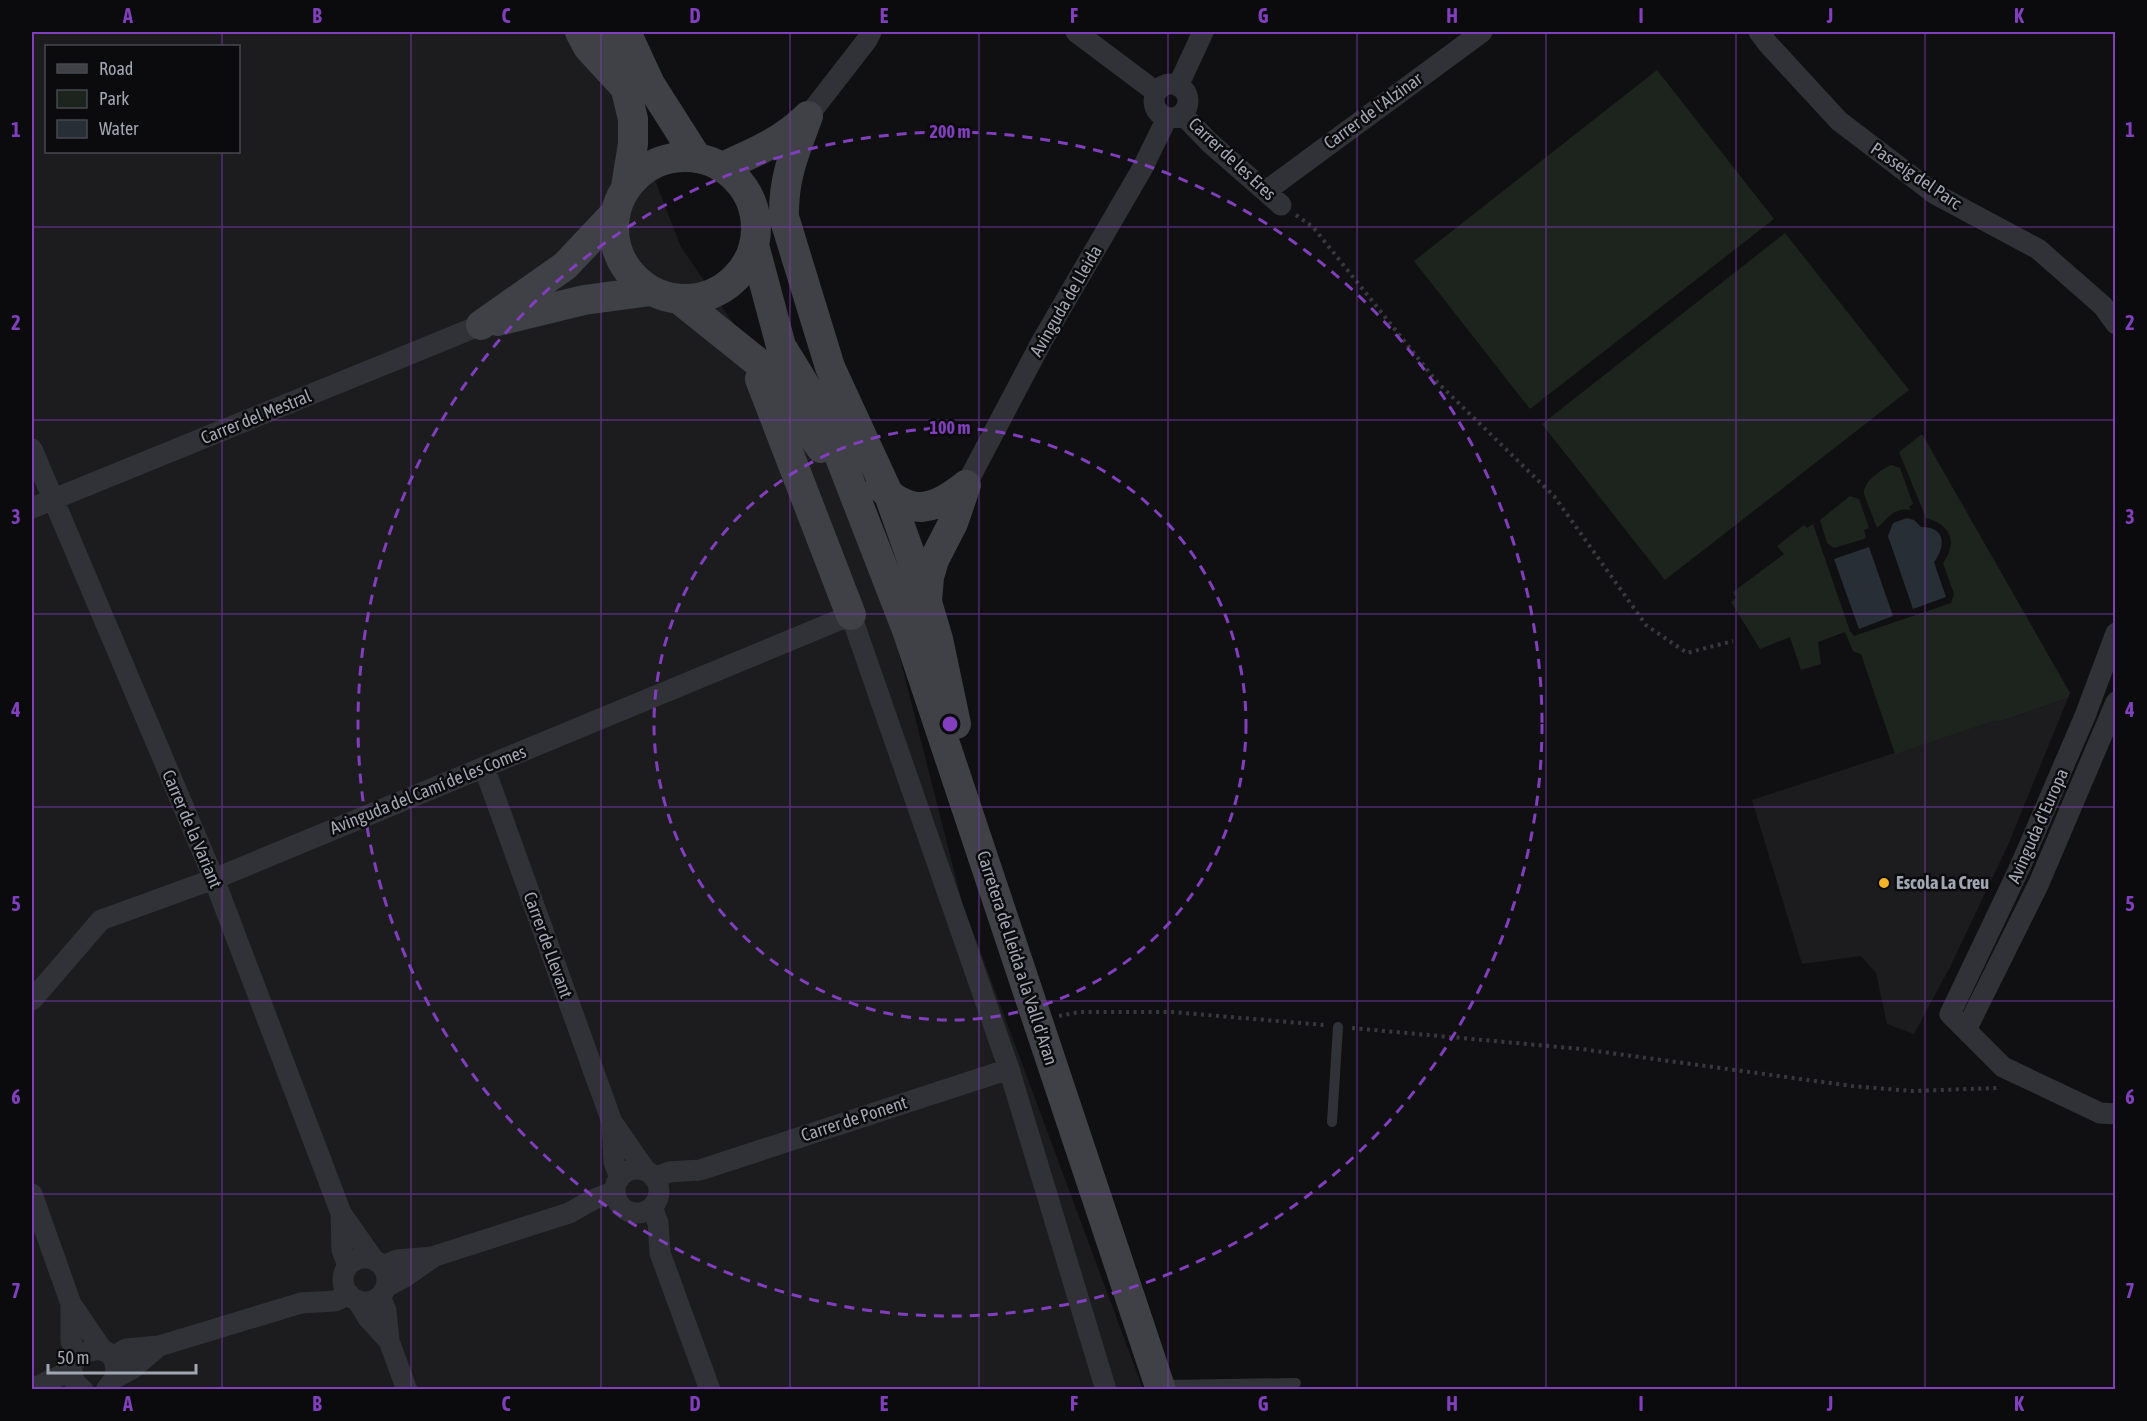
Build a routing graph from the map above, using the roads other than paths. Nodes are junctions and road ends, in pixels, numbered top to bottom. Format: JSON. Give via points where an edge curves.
{"nodes":[{"id":1,"x":580,"y":32,"type":"edge"},
{"id":2,"x":612,"y":32,"type":"edge"},
{"id":3,"x":626,"y":32,"type":"edge"},
{"id":4,"x":871,"y":32,"type":"edge"},
{"id":5,"x":1076,"y":32,"type":"edge"},
{"id":6,"x":1203,"y":32,"type":"edge"},
{"id":7,"x":1482,"y":32,"type":"edge"},
{"id":8,"x":1759,"y":32,"type":"edge"},
{"id":9,"x":1178,"y":86,"type":"junction"},
{"id":10,"x":624,"y":87,"type":"junction"},
{"id":11,"x":1156,"y":92,"type":"junction"},
{"id":12,"x":1175,"y":116,"type":"junction"},
{"id":13,"x":799,"y":124,"type":"junction"},
{"id":14,"x":710,"y":162,"type":"junction"},
{"id":15,"x":1273,"y":198,"type":"joint"},
{"id":16,"x":620,"y":200,"type":"junction"},
{"id":17,"x":753,"y":209,"type":"junction"},
{"id":18,"x":754,"y":245,"type":"junction"},
{"id":19,"x":651,"y":291,"type":"junction"},
{"id":20,"x":679,"y":299,"type":"junction"},
{"id":21,"x":2115,"y":324,"type":"edge"},
{"id":22,"x":481,"y":325,"type":"junction"},
{"id":23,"x":752,"y":357,"type":"junction"},
{"id":24,"x":824,"y":416,"type":"junction"},
{"id":25,"x":32,"y":449,"type":"edge"},
{"id":26,"x":966,"y":485,"type":"junction"},
{"id":27,"x":889,"y":495,"type":"junction"},
{"id":28,"x":53,"y":500,"type":"junction"},
{"id":29,"x":32,"y":508,"type":"edge"},
{"id":30,"x":869,"y":528,"type":"junction"},
{"id":31,"x":927,"y":602,"type":"junction"},
{"id":32,"x":851,"y":615,"type":"junction"},
{"id":33,"x":2115,"y":633,"type":"edge"},
{"id":34,"x":2115,"y":702,"type":"edge"},
{"id":35,"x":2085,"y":716,"type":"junction"},
{"id":36,"x":2111,"y":727,"type":"edge"},
{"id":37,"x":484,"y":767,"type":"junction"},
{"id":38,"x":982,"y":854,"type":"junction"},
{"id":39,"x":214,"y":879,"type":"junction"},
{"id":40,"x":32,"y":1000,"type":"edge"},
{"id":41,"x":1338,"y":1027,"type":"road end"},
{"id":42,"x":1966,"y":1030,"type":"junction"},
{"id":43,"x":1009,"y":1069,"type":"junction"},
{"id":44,"x":2115,"y":1114,"type":"edge"},
{"id":45,"x":612,"y":1122,"type":"junction"},
{"id":46,"x":1332,"y":1122,"type":"dead end"},
{"id":47,"x":700,"y":1170,"type":"junction"},
{"id":48,"x":650,"y":1174,"type":"junction"},
{"id":49,"x":32,"y":1194,"type":"edge"},
{"id":50,"x":621,"y":1197,"type":"junction"},
{"id":51,"x":655,"y":1203,"type":"junction"},
{"id":52,"x":341,"y":1213,"type":"junction"},
{"id":53,"x":660,"y":1253,"type":"junction"},
{"id":54,"x":381,"y":1277,"type":"junction"},
{"id":55,"x":349,"y":1285,"type":"junction"},
{"id":56,"x":71,"y":1304,"type":"junction"},
{"id":57,"x":389,"y":1341,"type":"junction"},
{"id":58,"x":109,"y":1375,"type":"edge"},
{"id":59,"x":76,"y":1378,"type":"edge"},
{"id":60,"x":1296,"y":1383,"type":"dead end"},
{"id":61,"x":1160,"y":1387,"type":"edge"},
{"id":62,"x":32,"y":1389,"type":"edge"},
{"id":63,"x":407,"y":1389,"type":"edge"},
{"id":64,"x":710,"y":1389,"type":"edge"},
{"id":65,"x":1106,"y":1389,"type":"edge"}],
"edges":[{"from":1,"to":10,"type":"main road","via":[[588,47]]},
{"from":2,"to":10,"type":"main road"},
{"from":3,"to":14,"type":"main road","via":[[650,84]]},
{"from":4,"to":13,"type":"street"},
{"from":5,"to":11,"type":"street"},
{"from":6,"to":9,"type":"street"},
{"from":7,"to":15,"type":"street","name":"Carrer de l'Alzinar"},
{"from":8,"to":21,"type":"street","name":"Passeig del Parc","via":[[1839,122],[1935,194],[2038,249],[2103,306]]},
{"from":9,"to":11,"type":"street","via":[[1164,85]]},
{"from":9,"to":12,"type":"street","via":[[1188,99],[1186,110]]},
{"from":10,"to":16,"type":"main road","via":[[633,118],[633,144]]},
{"from":11,"to":12,"type":"street","via":[[1155,108],[1162,116]]},
{"from":12,"to":15,"type":"street","name":"Carrer de les Eres"},
{"from":12,"to":26,"type":"street","name":"Avinguda de Lleida","via":[[1042,341]]},
{"from":13,"to":14,"type":"main road","via":[[753,154]]},
{"from":13,"to":17,"type":"main road","via":[[769,171]]},
{"from":13,"to":27,"type":"main road","via":[[786,178],[784,217],[830,367]]},
{"from":14,"to":16,"type":"main road","via":[[677,157],[657,162],[640,172]]},
{"from":14,"to":17,"type":"main road","via":[[742,185]]},
{"from":16,"to":19,"type":"main road","via":[[614,236],[620,258],[633,277]]},
{"from":16,"to":22,"type":"main road","via":[[565,266]]},
{"from":17,"to":18,"type":"main road"},
{"from":18,"to":20,"type":"main road","via":[[741,272],[727,286],[699,298]]},
{"from":18,"to":24,"type":"main road","via":[[781,346]]},
{"from":19,"to":20,"type":"main road"},
{"from":19,"to":22,"type":"main road","via":[[584,300]]},
{"from":20,"to":23,"type":"main road"},
{"from":22,"to":28,"type":"street","name":"Carrer del Mestral"},
{"from":23,"to":30,"type":"main road","via":[[777,382],[811,431]]},
{"from":23,"to":32,"type":"main road"},
{"from":24,"to":27,"type":"main road","via":[[836,427],[862,467]]},
{"from":24,"to":30,"type":"main road"},
{"from":25,"to":28,"type":"street","name":"Carrer de la Variant"},
{"from":26,"to":27,"type":"main road","via":[[932,507],[915,507]]},
{"from":26,"to":31,"type":"main road","via":[[934,560]]},
{"from":27,"to":31,"type":"main road"},
{"from":28,"to":29,"type":"street","name":"Carrer del Mestral"},
{"from":28,"to":39,"type":"street","name":"Carrer de la Variant"},
{"from":30,"to":38,"type":"main road","name":"Carretera de Lleida a la Vall d'Aran"},
{"from":31,"to":38,"type":"main road"},
{"from":32,"to":37,"type":"street","name":"Avinguda del Camí de les Comes"},
{"from":32,"to":43,"type":"street"},
{"from":33,"to":35,"type":"street","name":"Avinguda d'Europa"},
{"from":34,"to":36,"type":"street","name":"Avinguda d'Europa"},
{"from":35,"to":36,"type":"street"},
{"from":35,"to":42,"type":"street","name":"Avinguda d'Europa","via":[[2020,867],[1950,1014]]},
{"from":36,"to":42,"type":"street","name":"Avinguda d'Europa"},
{"from":37,"to":39,"type":"street","name":"Avinguda del Camí de les Comes"},
{"from":37,"to":45,"type":"street","name":"Carrer de Llevant"},
{"from":38,"to":61,"type":"main road","name":"Carretera de Lleida a la Vall d'Aran"},
{"from":39,"to":40,"type":"street","name":"Avinguda del Camí de les Comes","via":[[101,920]]},
{"from":39,"to":52,"type":"street","name":"Carrer de la Variant"},
{"from":41,"to":46,"type":"lane"},
{"from":42,"to":44,"type":"street","via":[[2003,1067],[2100,1113]]},
{"from":43,"to":47,"type":"street","name":"Carrer de Ponent"},
{"from":43,"to":65,"type":"street"},
{"from":45,"to":48,"type":"street","name":"Carrer de Llevant"},
{"from":45,"to":50,"type":"street","name":"Carrer de Llevant"},
{"from":47,"to":48,"type":"street","name":"Carrer de Ponent"},
{"from":47,"to":51,"type":"street","name":"Carrer de Ponent"},
{"from":48,"to":50,"type":"street","via":[[632,1170]]},
{"from":48,"to":51,"type":"street","via":[[659,1191]]},
{"from":49,"to":56,"type":"street"},
{"from":50,"to":51,"type":"street","via":[[642,1213]]},
{"from":50,"to":53,"type":"street","name":"Carrer de Llevant"},
{"from":50,"to":54,"type":"street","via":[[592,1200],[569,1213],[432,1257],[403,1278]]},
{"from":51,"to":53,"type":"street","name":"Carrer de Llevant"},
{"from":52,"to":54,"type":"street","name":"Carrer de la Variant"},
{"from":52,"to":55,"type":"street","name":"Carrer de la Variant","via":[[342,1250]]},
{"from":53,"to":64,"type":"street","name":"Carrer de Llevant"},
{"from":54,"to":55,"type":"street","via":[[370,1301]]},
{"from":54,"to":55,"type":"street","via":[[360,1259]]},
{"from":54,"to":57,"type":"street","name":"Carrer de la Variant"},
{"from":55,"to":57,"type":"street","name":"Carrer de la Variant","via":[[368,1318]]},
{"from":55,"to":58,"type":"street","via":[[321,1289],[301,1303],[159,1346],[132,1369]]},
{"from":56,"to":58,"type":"street"},
{"from":56,"to":59,"type":"street"},
{"from":57,"to":63,"type":"street","name":"Carrer de la Variant"},
{"from":58,"to":59,"type":"street","via":[[89,1349]]},
{"from":59,"to":62,"type":"street"},
{"from":60,"to":61,"type":"lane"}]}
